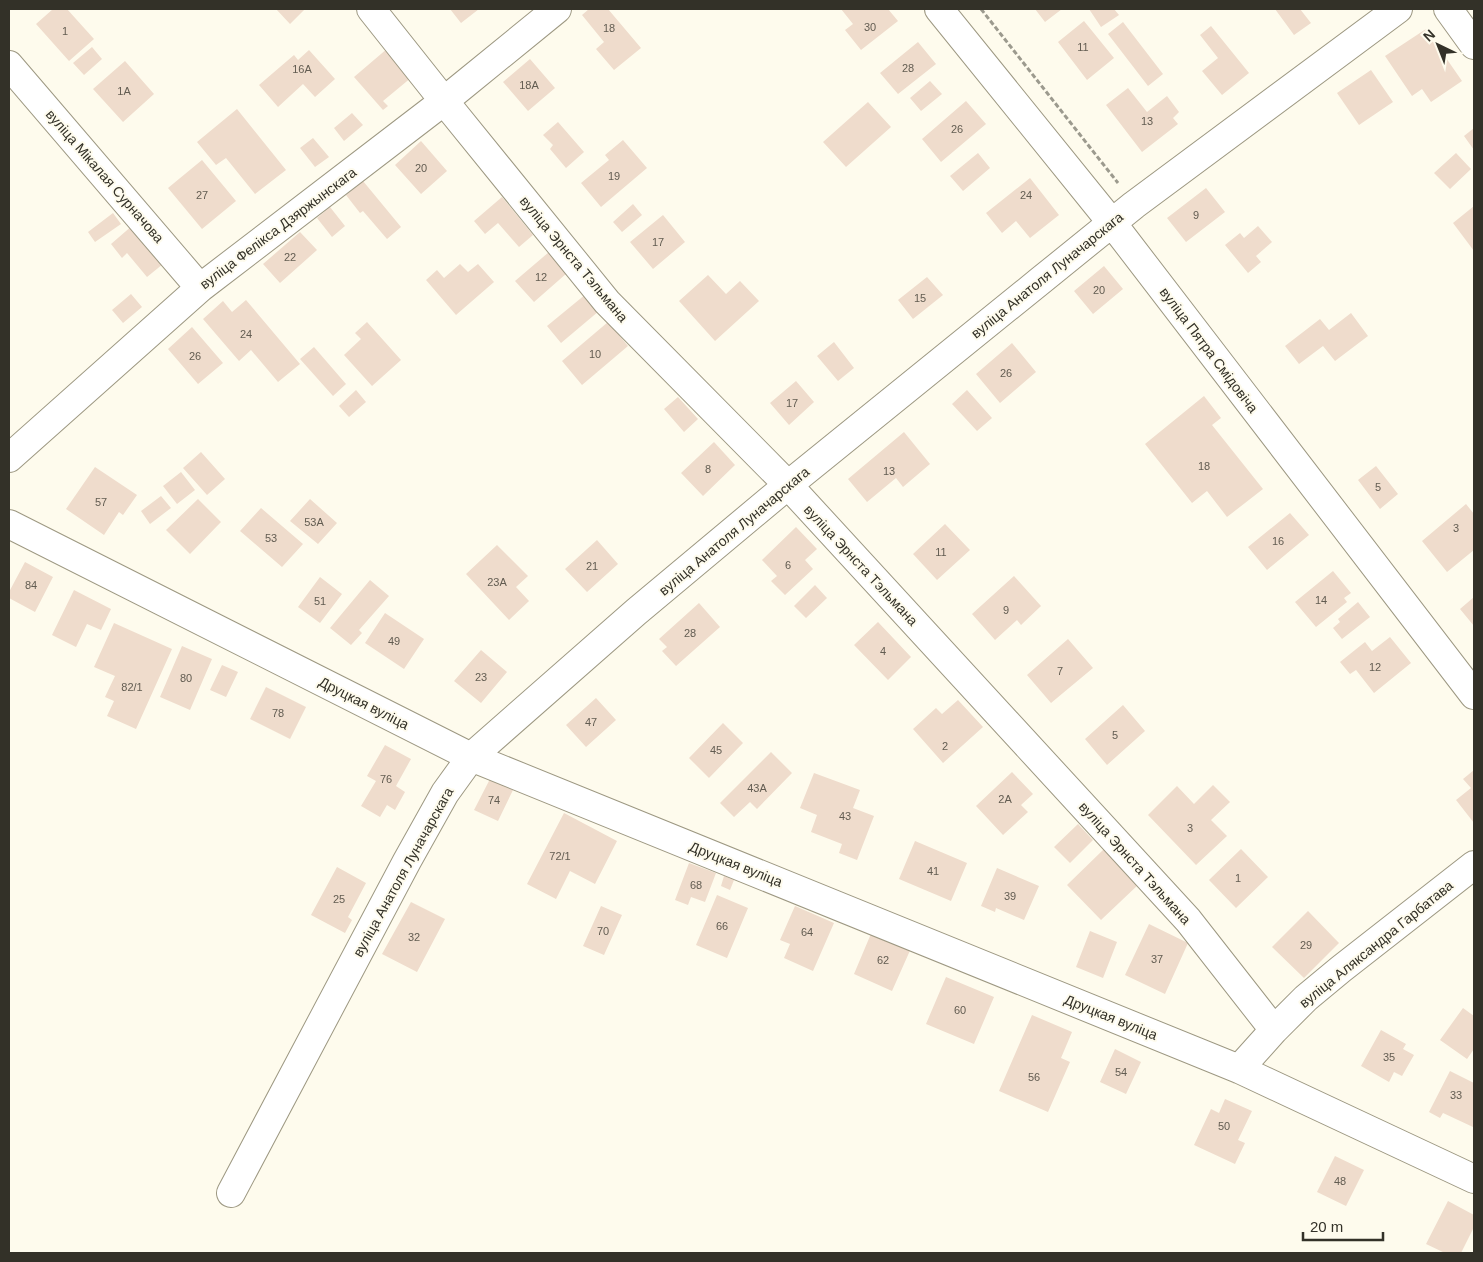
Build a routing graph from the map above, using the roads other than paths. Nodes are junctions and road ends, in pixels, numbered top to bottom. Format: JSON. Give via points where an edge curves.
{"nodes":[{"id":1,"x":371,"y":9,"type":"edge"},
{"id":2,"x":557,"y":9,"type":"edge"},
{"id":3,"x":939,"y":9,"type":"edge"},
{"id":4,"x":1398,"y":9,"type":"edge"},
{"id":5,"x":1448,"y":9,"type":"edge"},
{"id":6,"x":1474,"y":44,"type":"edge"},
{"id":7,"x":9,"y":65,"type":"edge"},
{"id":8,"x":444,"y":101,"type":"junction"},
{"id":9,"x":1112,"y":222,"type":"junction"},
{"id":10,"x":200,"y":288,"type":"junction"},
{"id":11,"x":9,"y":458,"type":"edge"},
{"id":12,"x":788,"y":485,"type":"junction"},
{"id":13,"x":9,"y":524,"type":"edge"},
{"id":14,"x":1474,"y":695,"type":"edge"},
{"id":15,"x":471,"y":757,"type":"junction"},
{"id":16,"x":1474,"y":865,"type":"edge"},
{"id":17,"x":1274,"y":1030,"type":"junction"},
{"id":18,"x":1239,"y":1069,"type":"junction"},
{"id":19,"x":1474,"y":1179,"type":"edge"},
{"id":20,"x":231,"y":1193,"type":"dead end"}],
"edges":[{"from":1,"to":8,"type":"street","name":"вуліца Эрнста Тэльмана"},
{"from":2,"to":8,"type":"street","name":"вуліца Фелікса Дзяржынскага"},
{"from":3,"to":9,"type":"street","name":"вуліца Пятра Смідовіча"},
{"from":4,"to":9,"type":"street","name":"вуліца Анатоля Луначарскага"},
{"from":5,"to":6,"type":"street"},
{"from":7,"to":10,"type":"street","name":"вуліца Мікалая Сурначова"},
{"from":8,"to":10,"type":"street","name":"вуліца Фелікса Дзяржынскага"},
{"from":8,"to":12,"type":"street","name":"вуліца Эрнста Тэльмана","via":[[607,302]]},
{"from":9,"to":12,"type":"street","name":"вуліца Анатоля Луначарскага"},
{"from":9,"to":14,"type":"street","name":"вуліца Пятра Смідовіча"},
{"from":10,"to":11,"type":"street","name":"вуліца Фелікса Дзяржынскага"},
{"from":12,"to":15,"type":"street","name":"вуліца Анатоля Луначарскага","via":[[636,612]]},
{"from":12,"to":17,"type":"street","name":"вуліца Эрнста Тэльмана","via":[[1188,920]]},
{"from":13,"to":15,"type":"street","name":"Друцкая вуліца"},
{"from":15,"to":18,"type":"street","name":"Друцкая вуліца"},
{"from":15,"to":20,"type":"street","name":"вуліца Анатоля Луначарскага","via":[[445,793],[407,861]]},
{"from":16,"to":17,"type":"street","name":"вуліца Аляксандра Гарбатава","via":[[1306,998]]},
{"from":17,"to":18,"type":"street","name":"вуліца Аляксандра Гарбатава"},
{"from":18,"to":19,"type":"street","name":"Друцкая вуліца"}]}
